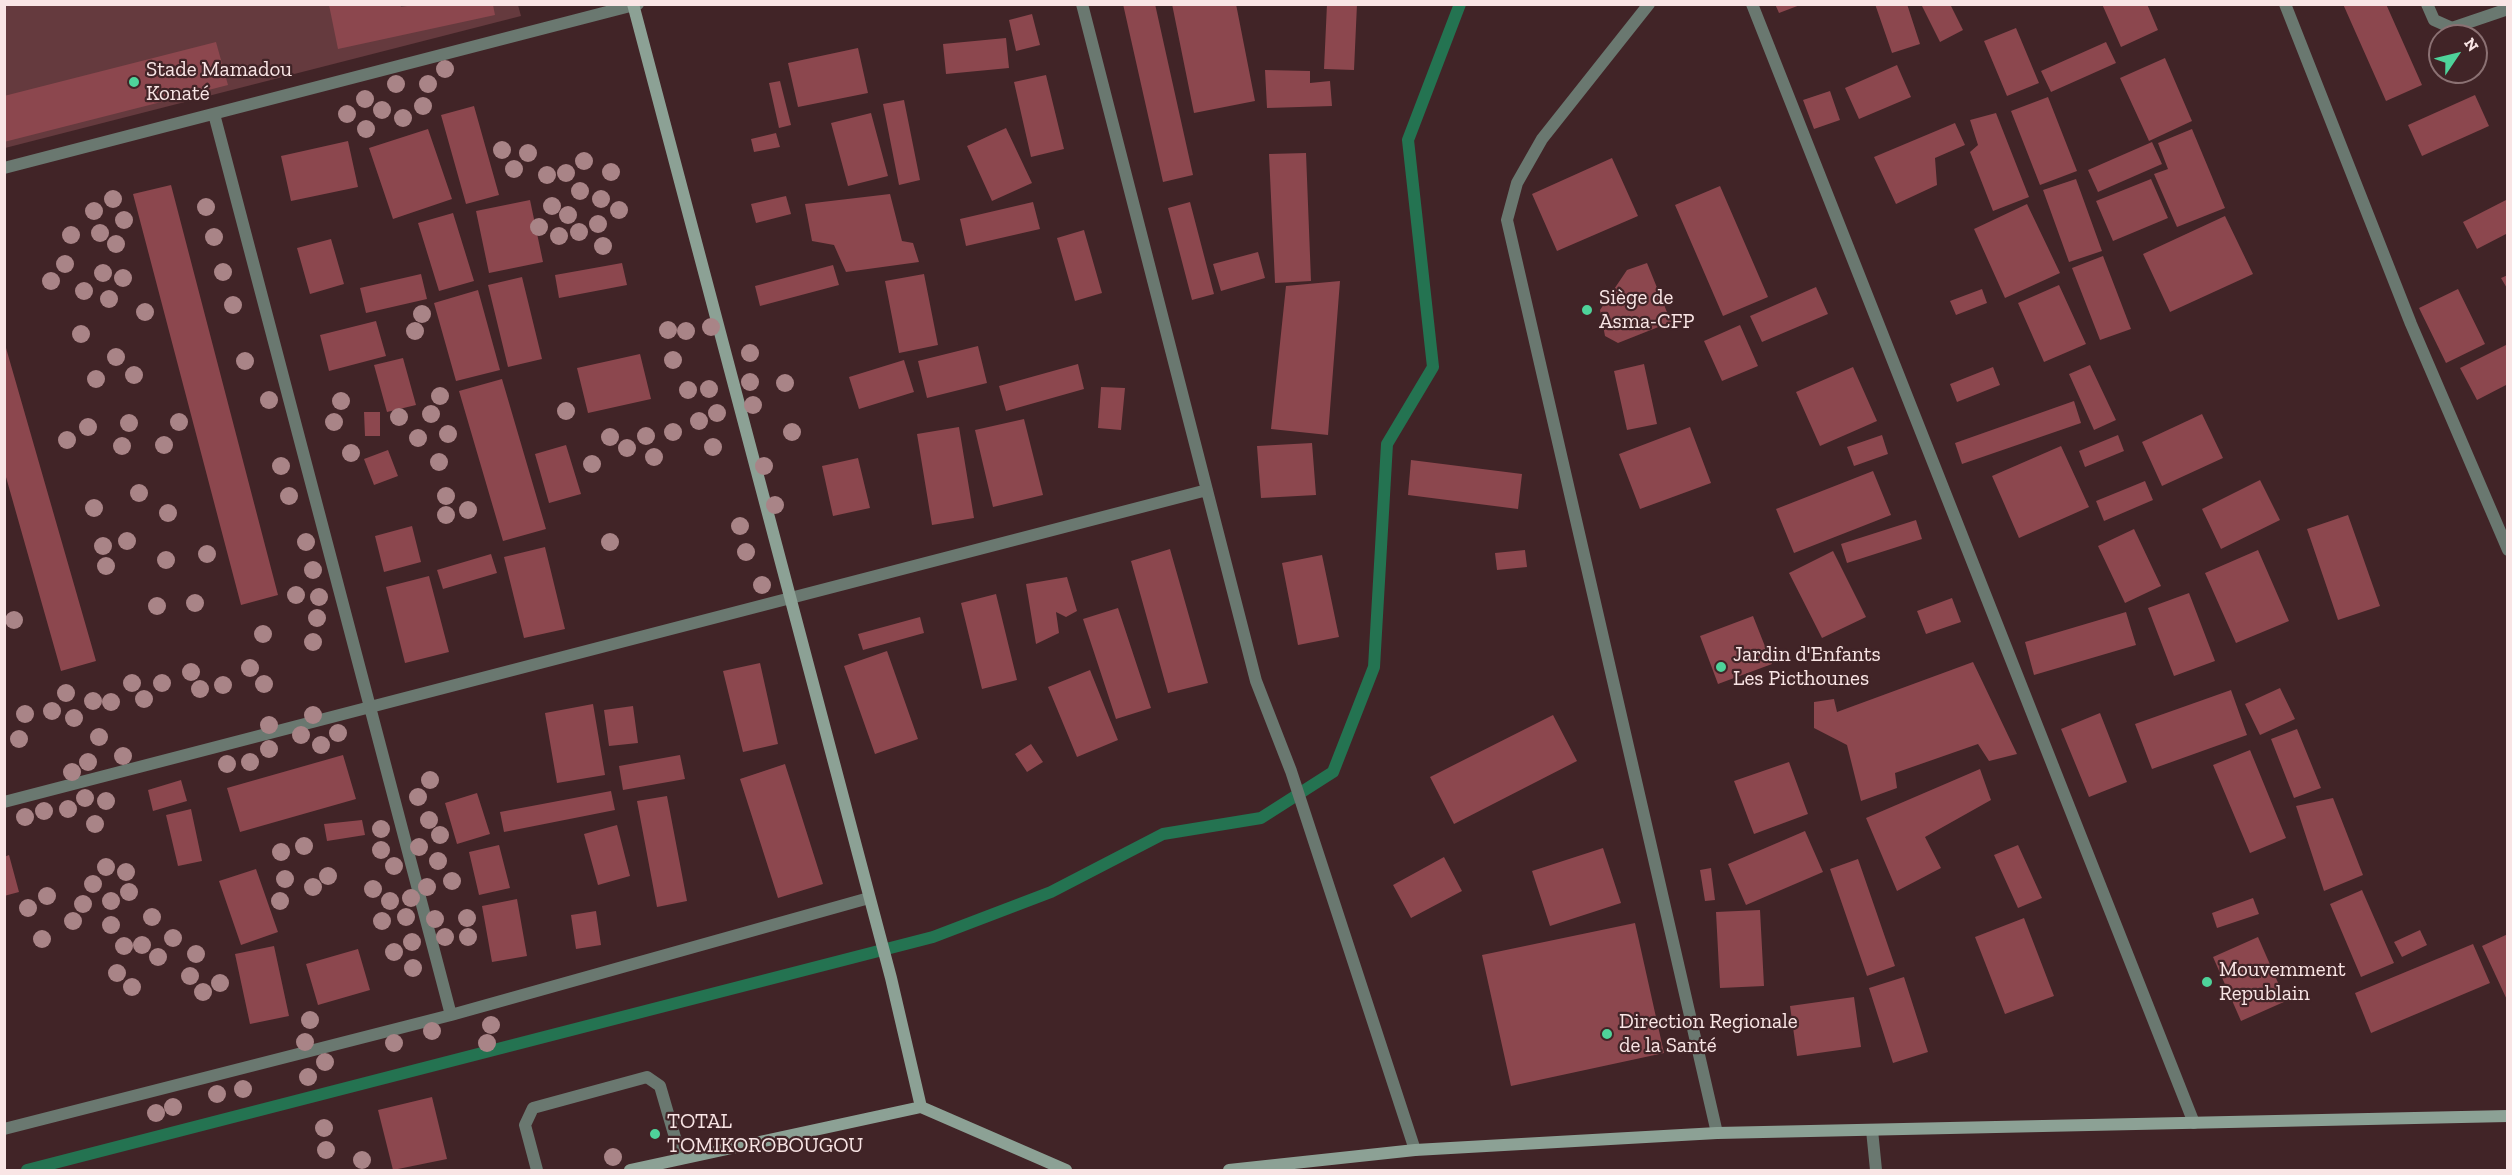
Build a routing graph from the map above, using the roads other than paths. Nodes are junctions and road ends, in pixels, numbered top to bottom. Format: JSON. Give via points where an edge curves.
{"nodes":[{"id":1,"x":1082,"y":4,"type":"edge"},
{"id":2,"x":1649,"y":4,"type":"edge"},
{"id":3,"x":1752,"y":4,"type":"edge"},
{"id":4,"x":2285,"y":4,"type":"edge"},
{"id":5,"x":2427,"y":4,"type":"edge"},
{"id":6,"x":635,"y":5,"type":"edge"},
{"id":7,"x":2508,"y":9,"type":"edge"},
{"id":8,"x":214,"y":114,"type":"junction"},
{"id":9,"x":4,"y":168,"type":"edge"},
{"id":10,"x":1207,"y":490,"type":"junction"},
{"id":11,"x":2508,"y":550,"type":"edge"},
{"id":12,"x":790,"y":598,"type":"junction"},
{"id":13,"x":370,"y":707,"type":"junction"},
{"id":14,"x":4,"y":802,"type":"edge"},
{"id":15,"x":869,"y":898,"type":"junction"},
{"id":16,"x":451,"y":1015,"type":"junction"},
{"id":17,"x":921,"y":1107,"type":"junction"},
{"id":18,"x":2508,"y":1116,"type":"edge"},
{"id":19,"x":2194,"y":1123,"type":"junction"},
{"id":20,"x":4,"y":1129,"type":"edge"},
{"id":21,"x":1872,"y":1130,"type":"junction"},
{"id":22,"x":1717,"y":1133,"type":"junction"},
{"id":23,"x":1415,"y":1150,"type":"junction"},
{"id":24,"x":681,"y":1158,"type":"junction"},
{"id":25,"x":537,"y":1170,"type":"edge"},
{"id":26,"x":630,"y":1170,"type":"edge"},
{"id":27,"x":1066,"y":1170,"type":"edge"},
{"id":28,"x":1229,"y":1170,"type":"edge"},
{"id":29,"x":1875,"y":1170,"type":"edge"}],
"edges":[{"from":1,"to":10,"type":"street"},
{"from":2,"to":22,"type":"street","via":[[1542,139],[1517,183],[1507,220]]},
{"from":3,"to":19,"type":"street"},
{"from":4,"to":11,"type":"street","via":[[2411,324]]},
{"from":5,"to":7,"type":"street","via":[[2434,20],[2452,28]]},
{"from":6,"to":8,"type":"street"},
{"from":6,"to":12,"type":"street"},
{"from":8,"to":9,"type":"street"},
{"from":8,"to":13,"type":"street"},
{"from":10,"to":12,"type":"street"},
{"from":10,"to":23,"type":"street","via":[[1256,681],[1292,771]]},
{"from":12,"to":13,"type":"street"},
{"from":12,"to":15,"type":"street"},
{"from":13,"to":14,"type":"street"},
{"from":13,"to":16,"type":"street"},
{"from":15,"to":16,"type":"street"},
{"from":15,"to":17,"type":"street"},
{"from":16,"to":20,"type":"street"},
{"from":17,"to":24,"type":"street"},
{"from":17,"to":27,"type":"street"},
{"from":18,"to":19,"type":"street"},
{"from":19,"to":21,"type":"street"},
{"from":21,"to":22,"type":"street"},
{"from":21,"to":29,"type":"street"},
{"from":22,"to":23,"type":"street"},
{"from":23,"to":28,"type":"street"},
{"from":24,"to":25,"type":"street","via":[[660,1086],[647,1077],[532,1108],[525,1125]]},
{"from":24,"to":26,"type":"street"}]}
